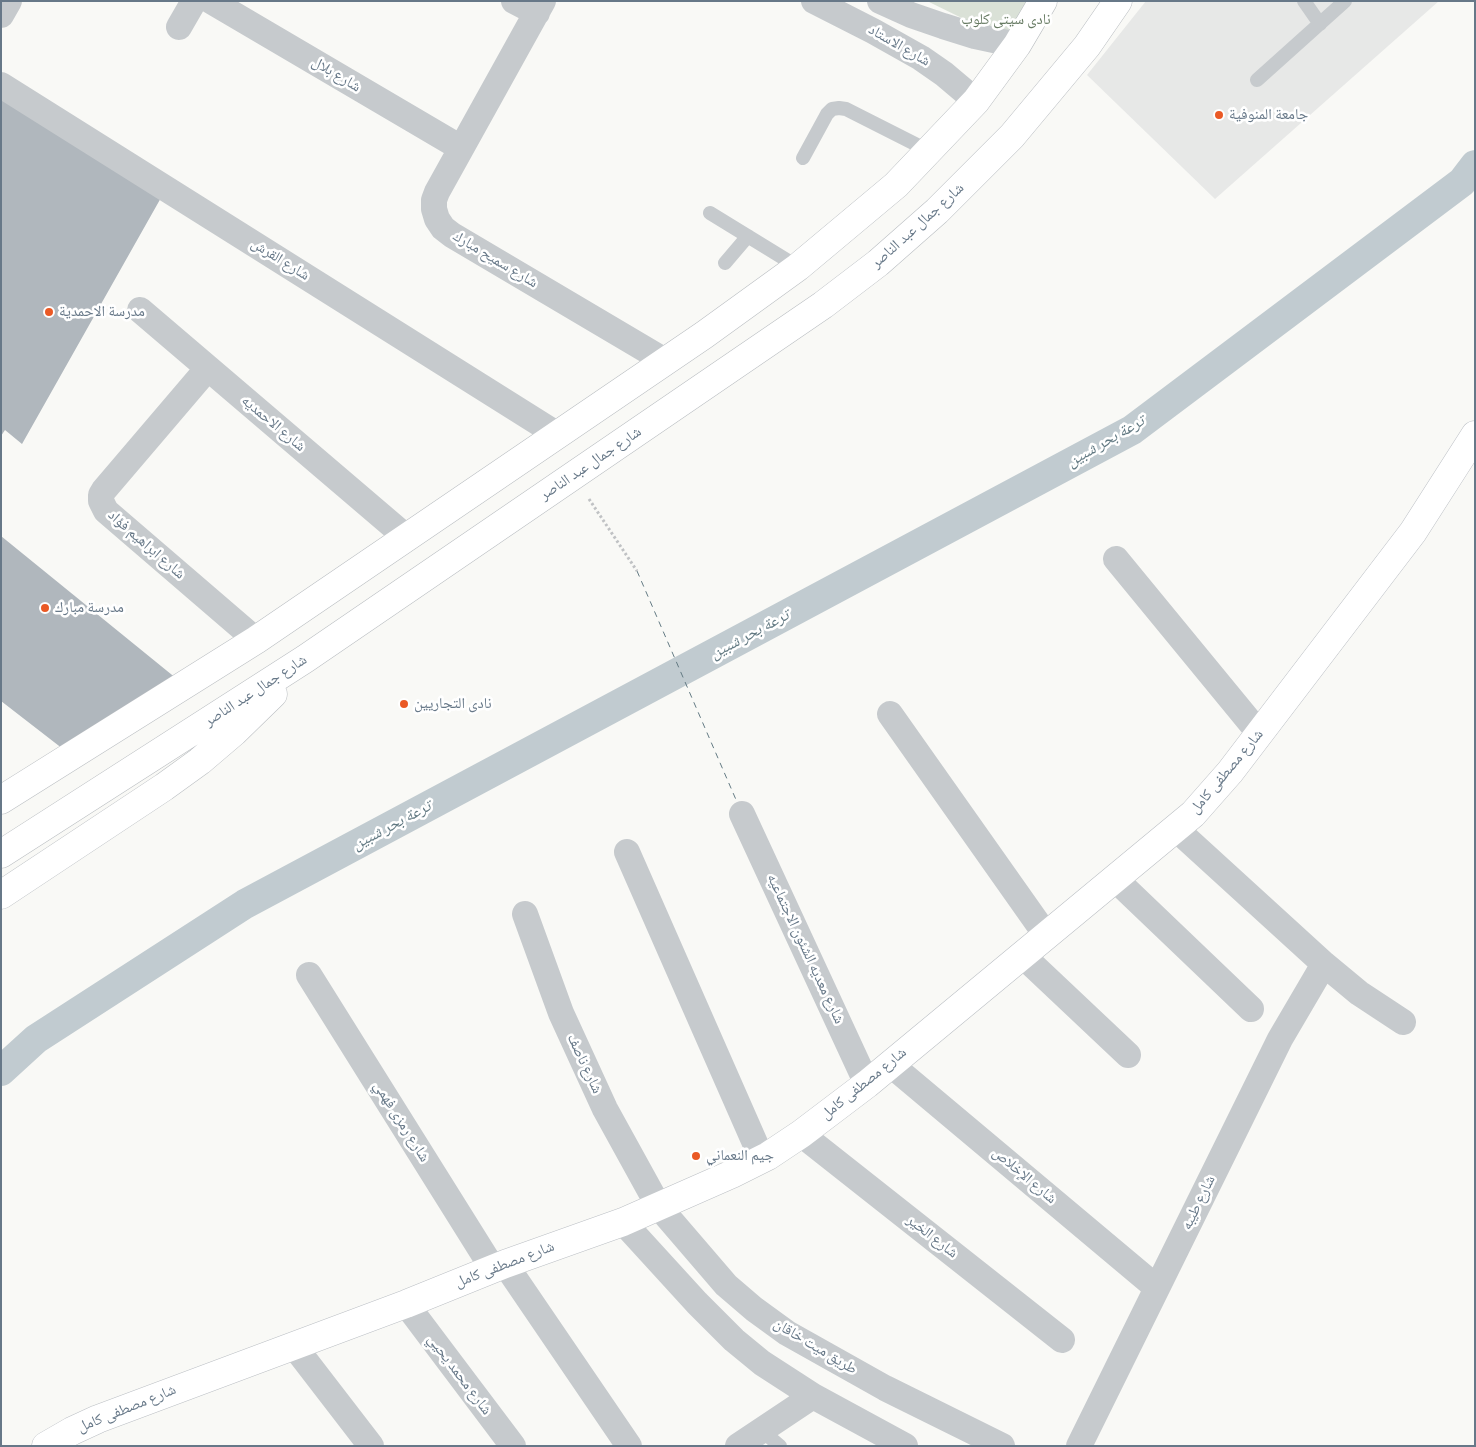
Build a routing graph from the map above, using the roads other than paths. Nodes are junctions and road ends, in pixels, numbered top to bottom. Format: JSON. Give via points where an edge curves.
{"nodes":[{"id":1,"x":10,"y":1,"type":"edge"},
{"id":2,"x":194,"y":1,"type":"edge"},
{"id":3,"x":211,"y":1,"type":"edge"},
{"id":4,"x":814,"y":1,"type":"edge"},
{"id":5,"x":880,"y":1,"type":"edge"},
{"id":6,"x":1043,"y":1,"type":"edge"},
{"id":7,"x":1118,"y":1,"type":"edge"},
{"id":8,"x":1304,"y":1,"type":"edge"},
{"id":9,"x":1345,"y":1,"type":"edge"},
{"id":10,"x":532,"y":5,"type":"edge"},
{"id":11,"x":1,"y":15,"type":"edge"},
{"id":12,"x":1320,"y":24,"type":"junction"},
{"id":13,"x":179,"y":27,"type":"dead end"},
{"id":14,"x":1017,"y":45,"type":"junction"},
{"id":15,"x":1257,"y":80,"type":"dead end"},
{"id":16,"x":1,"y":85,"type":"edge"},
{"id":17,"x":976,"y":101,"type":"junction"},
{"id":18,"x":461,"y":148,"type":"junction"},
{"id":19,"x":929,"y":151,"type":"junction"},
{"id":20,"x":803,"y":158,"type":"dead end"},
{"id":21,"x":710,"y":213,"type":"dead end"},
{"id":22,"x":748,"y":236,"type":"junction"},
{"id":23,"x":725,"y":263,"type":"dead end"},
{"id":24,"x":798,"y":267,"type":"junction"},
{"id":25,"x":140,"y":310,"type":"dead end"},
{"id":26,"x":665,"y":361,"type":"junction"},
{"id":27,"x":208,"y":368,"type":"junction"},
{"id":28,"x":558,"y":435,"type":"junction"},
{"id":29,"x":1475,"y":435,"type":"edge"},
{"id":30,"x":406,"y":537,"type":"junction"},
{"id":31,"x":1116,"y":559,"type":"dead end"},
{"id":32,"x":256,"y":640,"type":"junction"},
{"id":33,"x":305,"y":659,"type":"junction"},
{"id":34,"x":890,"y":714,"type":"dead end"},
{"id":35,"x":1259,"y":733,"type":"junction"},
{"id":36,"x":1,"y":800,"type":"edge"},
{"id":37,"x":742,"y":814,"type":"dead end"},
{"id":38,"x":1176,"y":829,"type":"junction"},
{"id":39,"x":627,"y":852,"type":"dead end"},
{"id":40,"x":1,"y":854,"type":"edge"},
{"id":41,"x":1115,"y":879,"type":"junction"},
{"id":42,"x":1,"y":896,"type":"edge"},
{"id":43,"x":525,"y":914,"type":"dead end"},
{"id":44,"x":1046,"y":935,"type":"junction"},
{"id":45,"x":1022,"y":955,"type":"junction"},
{"id":46,"x":1324,"y":964,"type":"junction"},
{"id":47,"x":309,"y":974,"type":"dead end"},
{"id":48,"x":1251,"y":1009,"type":"dead end"},
{"id":49,"x":1403,"y":1022,"type":"dead end"},
{"id":50,"x":1128,"y":1055,"type":"dead end"},
{"id":51,"x":890,"y":1064,"type":"junction"},
{"id":52,"x":867,"y":1084,"type":"junction"},
{"id":53,"x":801,"y":1134,"type":"junction"},
{"id":54,"x":762,"y":1159,"type":"junction"},
{"id":55,"x":659,"y":1207,"type":"junction"},
{"id":56,"x":623,"y":1222,"type":"junction"},
{"id":57,"x":499,"y":1266,"type":"junction"},
{"id":58,"x":1157,"y":1288,"type":"junction"},
{"id":59,"x":406,"y":1304,"type":"junction"},
{"id":60,"x":1062,"y":1340,"type":"dead end"},
{"id":61,"x":294,"y":1346,"type":"junction"},
{"id":62,"x":813,"y":1396,"type":"junction"},
{"id":63,"x":771,"y":1438,"type":"edge"},
{"id":64,"x":46,"y":1446,"type":"edge"},
{"id":65,"x":371,"y":1446,"type":"edge"},
{"id":66,"x":513,"y":1446,"type":"edge"},
{"id":67,"x":629,"y":1446,"type":"edge"},
{"id":68,"x":738,"y":1446,"type":"edge"},
{"id":69,"x":905,"y":1446,"type":"edge"},
{"id":70,"x":1002,"y":1446,"type":"edge"},
{"id":71,"x":1079,"y":1446,"type":"edge"}],
"edges":[{"from":1,"to":11,"type":"street"},
{"from":2,"to":13,"type":"street"},
{"from":3,"to":18,"type":"street","name":"شارع بلال"},
{"from":4,"to":17,"type":"street","name":"شارع الاستاد","via":[[921,58]]},
{"from":5,"to":14,"type":"street","name":"شارع الاستاد","via":[[943,26]]},
{"from":6,"to":14,"type":"main road"},
{"from":7,"to":33,"type":"main road","name":"شارع جمال عبد الناصر","via":[[1088,46],[1012,136],[938,211],[893,250],[823,305]]},
{"from":8,"to":12,"type":"lane"},
{"from":9,"to":12,"type":"lane"},
{"from":10,"to":18,"type":"street","name":"شارع سميح مبارك"},
{"from":12,"to":15,"type":"lane"},
{"from":14,"to":17,"type":"main road"},
{"from":16,"to":28,"type":"street","name":"شارع القرش"},
{"from":17,"to":19,"type":"main road"},
{"from":18,"to":26,"type":"street","name":"شارع سميح مبارك","via":[[434,200],[437,219],[443,228]]},
{"from":19,"to":20,"type":"lane","via":[[839,108],[827,114]]},
{"from":19,"to":24,"type":"main road","via":[[896,185]]},
{"from":21,"to":22,"type":"lane"},
{"from":22,"to":23,"type":"lane"},
{"from":22,"to":24,"type":"lane"},
{"from":24,"to":26,"type":"main road"},
{"from":25,"to":27,"type":"street","name":"شارع الاحمديه"},
{"from":26,"to":28,"type":"main road"},
{"from":27,"to":30,"type":"street","name":"شارع الاحمديه"},
{"from":27,"to":32,"type":"street","name":"شارع ابراهيم فؤاد","via":[[104,490],[101,501],[106,511]]},
{"from":28,"to":30,"type":"main road"},
{"from":29,"to":35,"type":"main road","name":"شارع مصطفى كامل","via":[[1412,532]]},
{"from":30,"to":32,"type":"main road"},
{"from":31,"to":35,"type":"street"},
{"from":32,"to":36,"type":"main road"},
{"from":33,"to":40,"type":"main road","name":"شارع جمال عبد الناصر"},
{"from":33,"to":42,"type":"main road","via":[[234,732],[200,761]]},
{"from":34,"to":44,"type":"street"},
{"from":35,"to":38,"type":"main road","name":"شارع مصطفى كامل","via":[[1214,791]]},
{"from":37,"to":52,"type":"street","name":"شارع معديه الشئون الاجتماعيه"},
{"from":38,"to":41,"type":"main road","name":"شارع مصطفى كامل"},
{"from":38,"to":46,"type":"street"},
{"from":39,"to":54,"type":"street"},
{"from":41,"to":44,"type":"main road","name":"شارع مصطفى كامل"},
{"from":41,"to":48,"type":"street"},
{"from":43,"to":55,"type":"street","name":"شارع ناصف","via":[[561,1013],[605,1108]]},
{"from":44,"to":45,"type":"main road","name":"شارع مصطفى كامل"},
{"from":45,"to":50,"type":"street"},
{"from":45,"to":51,"type":"main road","name":"شارع مصطفى كامل"},
{"from":46,"to":49,"type":"street","via":[[1359,993]]},
{"from":46,"to":58,"type":"street","name":"شارع طيبه","via":[[1280,1039]]},
{"from":47,"to":57,"type":"street","name":"شارع رمزى فهمي"},
{"from":51,"to":52,"type":"main road","name":"شارع مصطفى كامل"},
{"from":51,"to":58,"type":"street","name":"شارع الإخلاص"},
{"from":52,"to":53,"type":"main road","name":"شارع مصطفى كامل"},
{"from":53,"to":54,"type":"main road","name":"شارع مصطفى كامل"},
{"from":53,"to":60,"type":"street","name":"شارع الخير"},
{"from":54,"to":55,"type":"main road","name":"شارع مصطفى كامل"},
{"from":55,"to":56,"type":"main road","name":"شارع مصطفى كامل"},
{"from":55,"to":70,"type":"street","name":"طريق ميت خاقان","via":[[726,1285],[788,1333],[885,1388]]},
{"from":56,"to":57,"type":"main road","name":"شارع مصطفى كامل"},
{"from":56,"to":62,"type":"street","via":[[734,1340]]},
{"from":57,"to":59,"type":"main road","name":"شارع مصطفى كامل"},
{"from":57,"to":67,"type":"street","name":"شارع رمزى فهمي"},
{"from":58,"to":71,"type":"street","name":"شارع طيبه"},
{"from":59,"to":61,"type":"main road","name":"شارع مصطفى كامل"},
{"from":59,"to":66,"type":"street","name":"شارع محمد يحيي"},
{"from":61,"to":64,"type":"main road","name":"شارع مصطفى كامل","via":[[98,1419]]},
{"from":61,"to":65,"type":"street"},
{"from":62,"to":63,"type":"street"},
{"from":62,"to":69,"type":"street"},
{"from":63,"to":68,"type":"street"}]}
